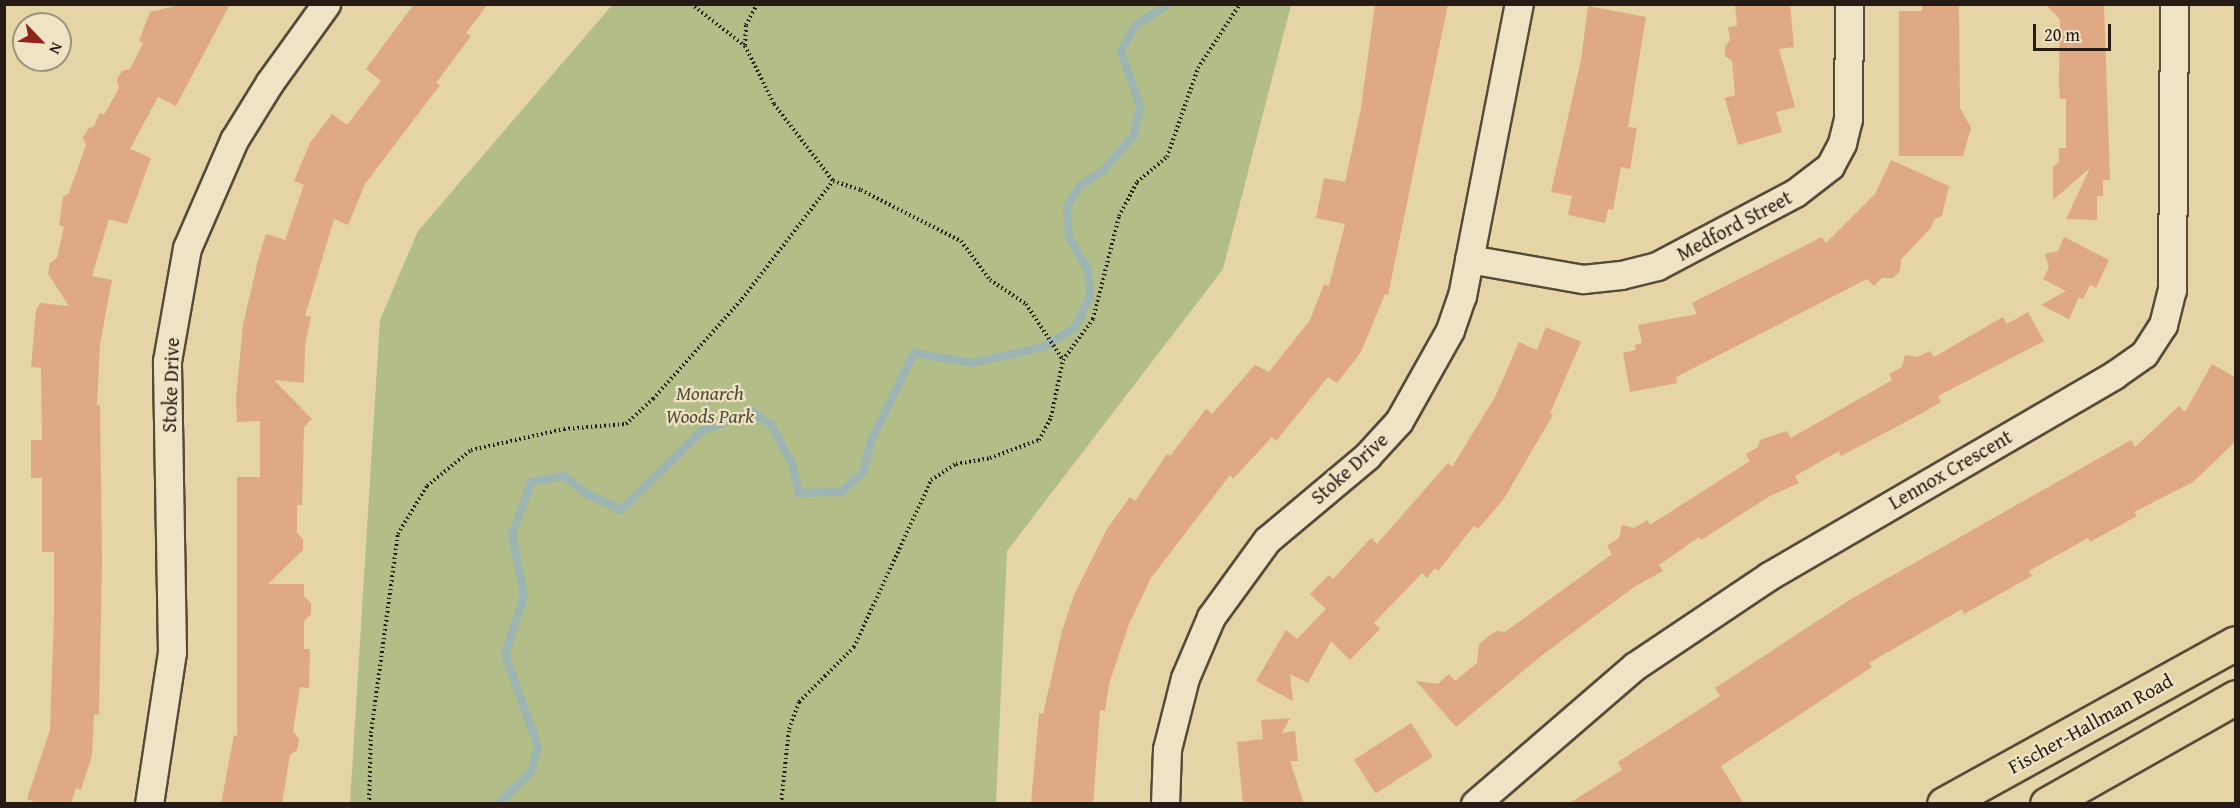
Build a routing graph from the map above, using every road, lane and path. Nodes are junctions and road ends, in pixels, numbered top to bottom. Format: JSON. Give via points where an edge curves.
{"nodes":[{"id":1,"x":326,"y":4,"type":"edge"},
{"id":2,"x":691,"y":4,"type":"edge"},
{"id":3,"x":757,"y":4,"type":"edge"},
{"id":4,"x":1240,"y":4,"type":"edge"},
{"id":5,"x":1519,"y":4,"type":"edge"},
{"id":6,"x":1849,"y":4,"type":"edge"},
{"id":7,"x":2174,"y":4,"type":"edge"},
{"id":8,"x":745,"y":46,"type":"junction"},
{"id":9,"x":833,"y":181,"type":"junction"},
{"id":10,"x":1469,"y":259,"type":"junction"},
{"id":11,"x":1063,"y":360,"type":"junction"},
{"id":12,"x":2235,"y":643,"type":"edge"},
{"id":13,"x":2235,"y":697,"type":"edge"},
{"id":14,"x":149,"y":804,"type":"edge"},
{"id":15,"x":369,"y":804,"type":"edge"},
{"id":16,"x":781,"y":804,"type":"edge"},
{"id":17,"x":1166,"y":804,"type":"edge"},
{"id":18,"x":1475,"y":804,"type":"edge"},
{"id":19,"x":1944,"y":804,"type":"edge"},
{"id":20,"x":2047,"y":804,"type":"edge"}],
"edges":[{"from":1,"to":14,"type":"street","name":"Stoke Drive","via":[[234,140],[206,199],[185,258],[167,361],[172,652]]},
{"from":2,"to":8,"type":"path"},
{"from":3,"to":8,"type":"path","via":[[746,25]]},
{"from":4,"to":11,"type":"path","via":[[1198,68],[1167,157],[1137,182],[1119,216],[1093,319]]},
{"from":5,"to":10,"type":"street","name":"Stoke Drive"},
{"from":6,"to":10,"type":"street","name":"Medford Street","via":[[1848,119],[1842,143],[1830,166],[1795,193],[1657,266],[1621,275],[1583,279]]},
{"from":7,"to":18,"type":"street","name":"Lennox Crescent","via":[[2172,290],[2163,326],[2144,354],[1769,576],[1635,666]]},
{"from":8,"to":9,"type":"path","via":[[774,104]]},
{"from":9,"to":11,"type":"path","via":[[861,190],[961,241],[990,280],[1026,304]]},
{"from":9,"to":15,"type":"path","via":[[741,299],[626,424],[564,429],[471,450],[427,486],[398,534],[371,733]]},
{"from":10,"to":17,"type":"street","name":"Stoke Drive","via":[[1450,330],[1399,421],[1366,456],[1267,540],[1211,617],[1185,678],[1167,749]]},
{"from":11,"to":16,"type":"path","via":[[1051,417],[1039,440],[990,458],[956,464],[931,480],[854,647],[800,702],[789,729]]},
{"from":12,"to":19,"type":"main road","name":"Fischer-Hallman Road"},
{"from":13,"to":20,"type":"main road"}]}
